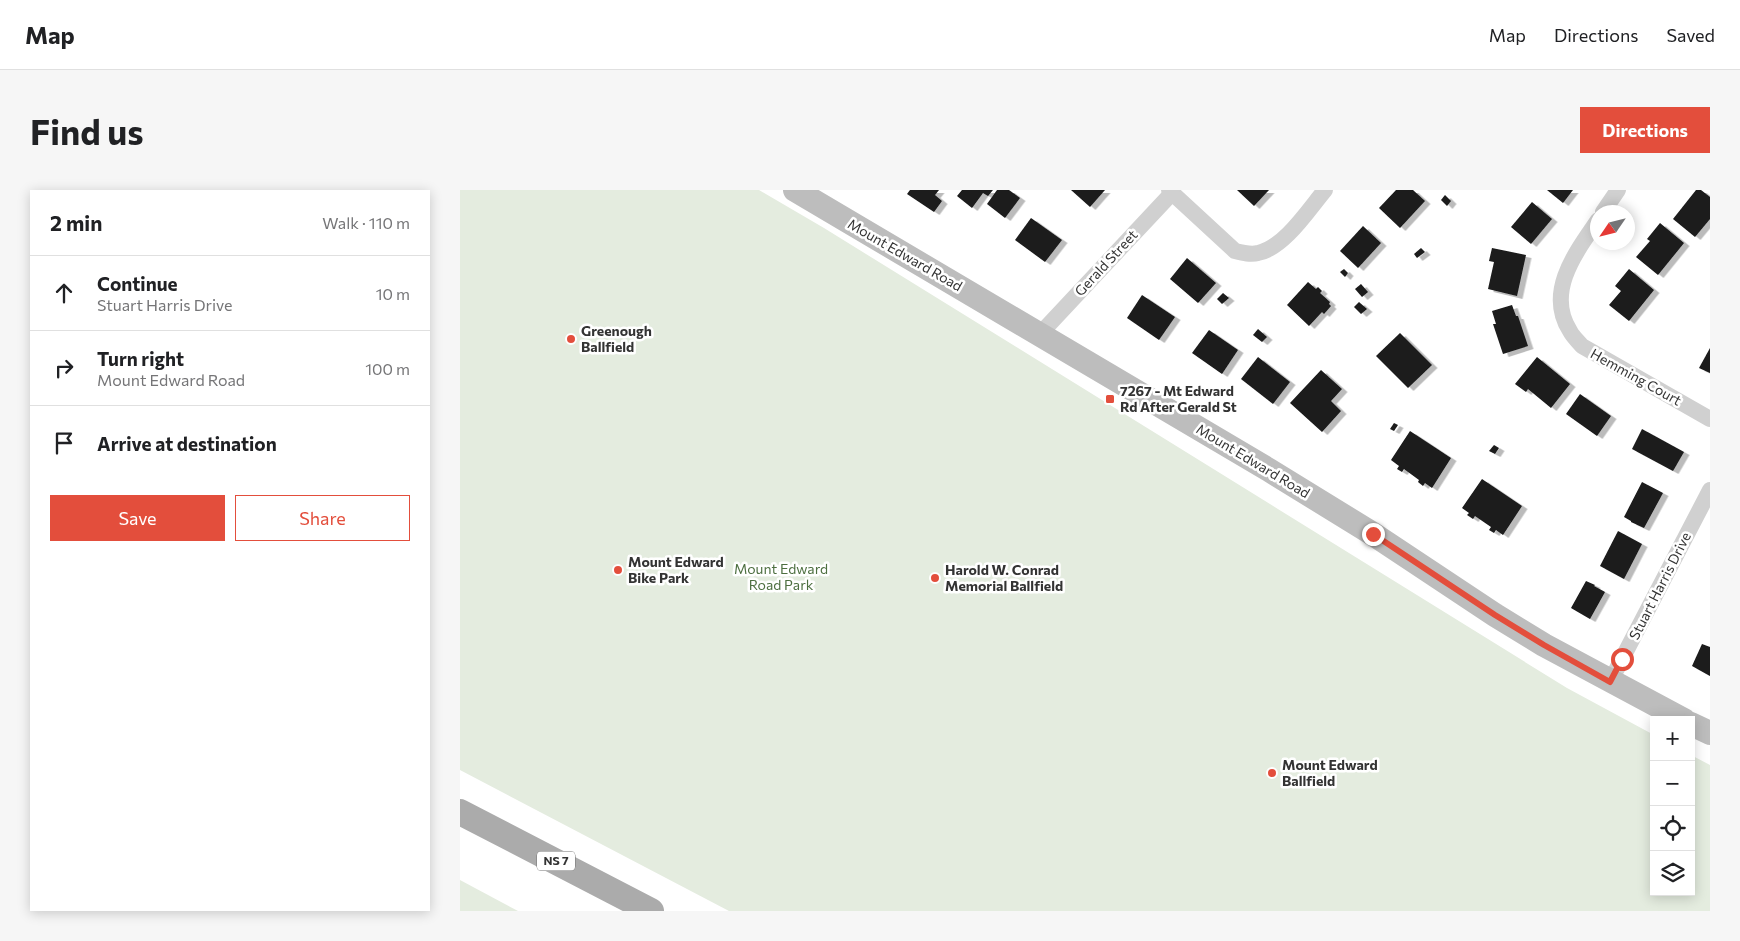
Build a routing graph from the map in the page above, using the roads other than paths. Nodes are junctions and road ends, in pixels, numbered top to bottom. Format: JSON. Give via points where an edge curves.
{"nodes":[{"id":1,"x":795,"y":190,"type":"edge"},
{"id":2,"x":1325,"y":190,"type":"edge"},
{"id":3,"x":1618,"y":190,"type":"edge"},
{"id":4,"x":1170,"y":192,"type":"edge"},
{"id":5,"x":1608,"y":205,"type":"edge"},
{"id":6,"x":1590,"y":232,"type":"edge"},
{"id":7,"x":1040,"y":334,"type":"junction"},
{"id":8,"x":1710,"y":419,"type":"edge"},
{"id":9,"x":1710,"y":490,"type":"edge"},
{"id":10,"x":1610,"y":682,"type":"junction"},
{"id":11,"x":1676,"y":716,"type":"edge"},
{"id":12,"x":1695,"y":726,"type":"edge"},
{"id":13,"x":1710,"y":733,"type":"edge"},
{"id":14,"x":460,"y":812,"type":"edge"},
{"id":15,"x":651,"y":911,"type":"edge"}],
"edges":[{"from":1,"to":7,"type":"street","name":"Mount Edward Road"},
{"from":2,"to":4,"type":"street","via":[[1287,236],[1271,249],[1248,254],[1235,251]]},
{"from":3,"to":5,"type":"street"},
{"from":4,"to":7,"type":"street","name":"Gerald Street"},
{"from":6,"to":8,"type":"street","name":"Hemming Court","via":[[1570,261],[1563,280],[1562,314],[1569,330],[1582,346]]},
{"from":7,"to":10,"type":"street","name":"Mount Edward Road","via":[[1277,475],[1495,615]]},
{"from":9,"to":10,"type":"street","name":"Stuart Harris Drive"},
{"from":10,"to":11,"type":"street","name":"Mount Edward Road"},
{"from":12,"to":13,"type":"street"},
{"from":14,"to":15,"type":"main road","number":"NS 7"}]}
